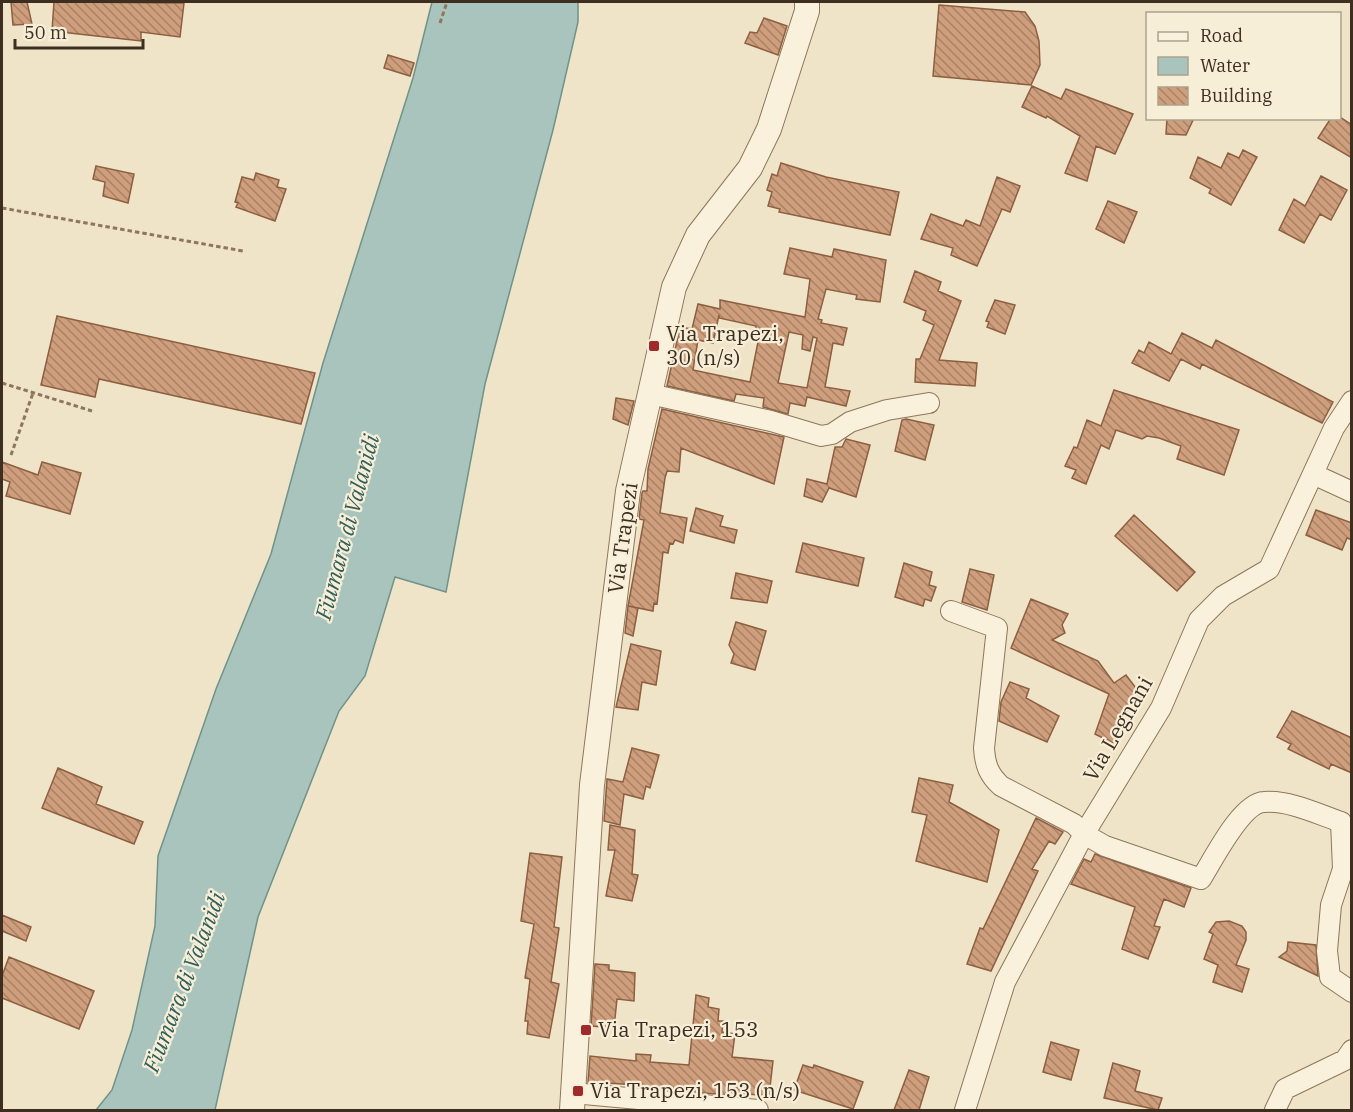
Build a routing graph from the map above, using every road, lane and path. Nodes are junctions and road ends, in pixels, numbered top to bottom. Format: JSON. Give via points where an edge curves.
{"nodes":[{"id":1,"x":447,"y":2,"type":"edge"},
{"id":2,"x":807,"y":2,"type":"edge"},
{"id":3,"x":440,"y":23,"type":"dead end"},
{"id":4,"x":2,"y":208,"type":"edge"},
{"id":5,"x":243,"y":251,"type":"dead end"},
{"id":6,"x":2,"y":383,"type":"edge"},
{"id":7,"x":33,"y":393,"type":"junction"},
{"id":8,"x":650,"y":394,"type":"junction"},
{"id":9,"x":1352,"y":401,"type":"edge"},
{"id":10,"x":929,"y":403,"type":"dead end"},
{"id":11,"x":92,"y":411,"type":"dead end"},
{"id":12,"x":11,"y":456,"type":"dead end"},
{"id":13,"x":1313,"y":474,"type":"junction"},
{"id":14,"x":1352,"y":492,"type":"edge"},
{"id":15,"x":951,"y":611,"type":"dead end"},
{"id":16,"x":1084,"y":834,"type":"junction"},
{"id":17,"x":1352,"y":992,"type":"edge"},
{"id":18,"x":1352,"y":1050,"type":"edge"},
{"id":19,"x":572,"y":1102,"type":"edge"},
{"id":20,"x":758,"y":1110,"type":"edge"},
{"id":21,"x":965,"y":1110,"type":"edge"},
{"id":22,"x":1275,"y":1110,"type":"edge"}],
"edges":[{"from":1,"to":3,"type":"path"},
{"from":2,"to":8,"type":"street","name":"Via Trapezi","via":[[769,129],[750,168],[698,235],[674,287]]},
{"from":4,"to":5,"type":"path"},
{"from":6,"to":7,"type":"path"},
{"from":7,"to":11,"type":"path"},
{"from":7,"to":12,"type":"path"},
{"from":8,"to":10,"type":"street","via":[[821,436],[887,410]]},
{"from":8,"to":19,"type":"street","name":"Via Trapezi","via":[[628,491],[592,785]]},
{"from":9,"to":13,"type":"street","name":"Via Legnani","via":[[1334,428]]},
{"from":13,"to":14,"type":"street"},
{"from":13,"to":16,"type":"street","name":"Via Legnani","via":[[1269,569],[1223,596],[1198,620],[1161,708]]},
{"from":15,"to":16,"type":"street","via":[[997,628],[984,748],[985,763],[992,777],[1001,786],[1074,824]]},
{"from":16,"to":17,"type":"street","via":[[1126,855],[1201,879],[1245,811],[1263,801],[1341,822],[1343,869],[1331,905],[1326,951],[1330,977]]},
{"from":16,"to":21,"type":"street","name":"Via Legnani","via":[[1005,982]]},
{"from":18,"to":22,"type":"street","via":[[1344,1060],[1285,1089]]},
{"from":19,"to":20,"type":"street"}]}
